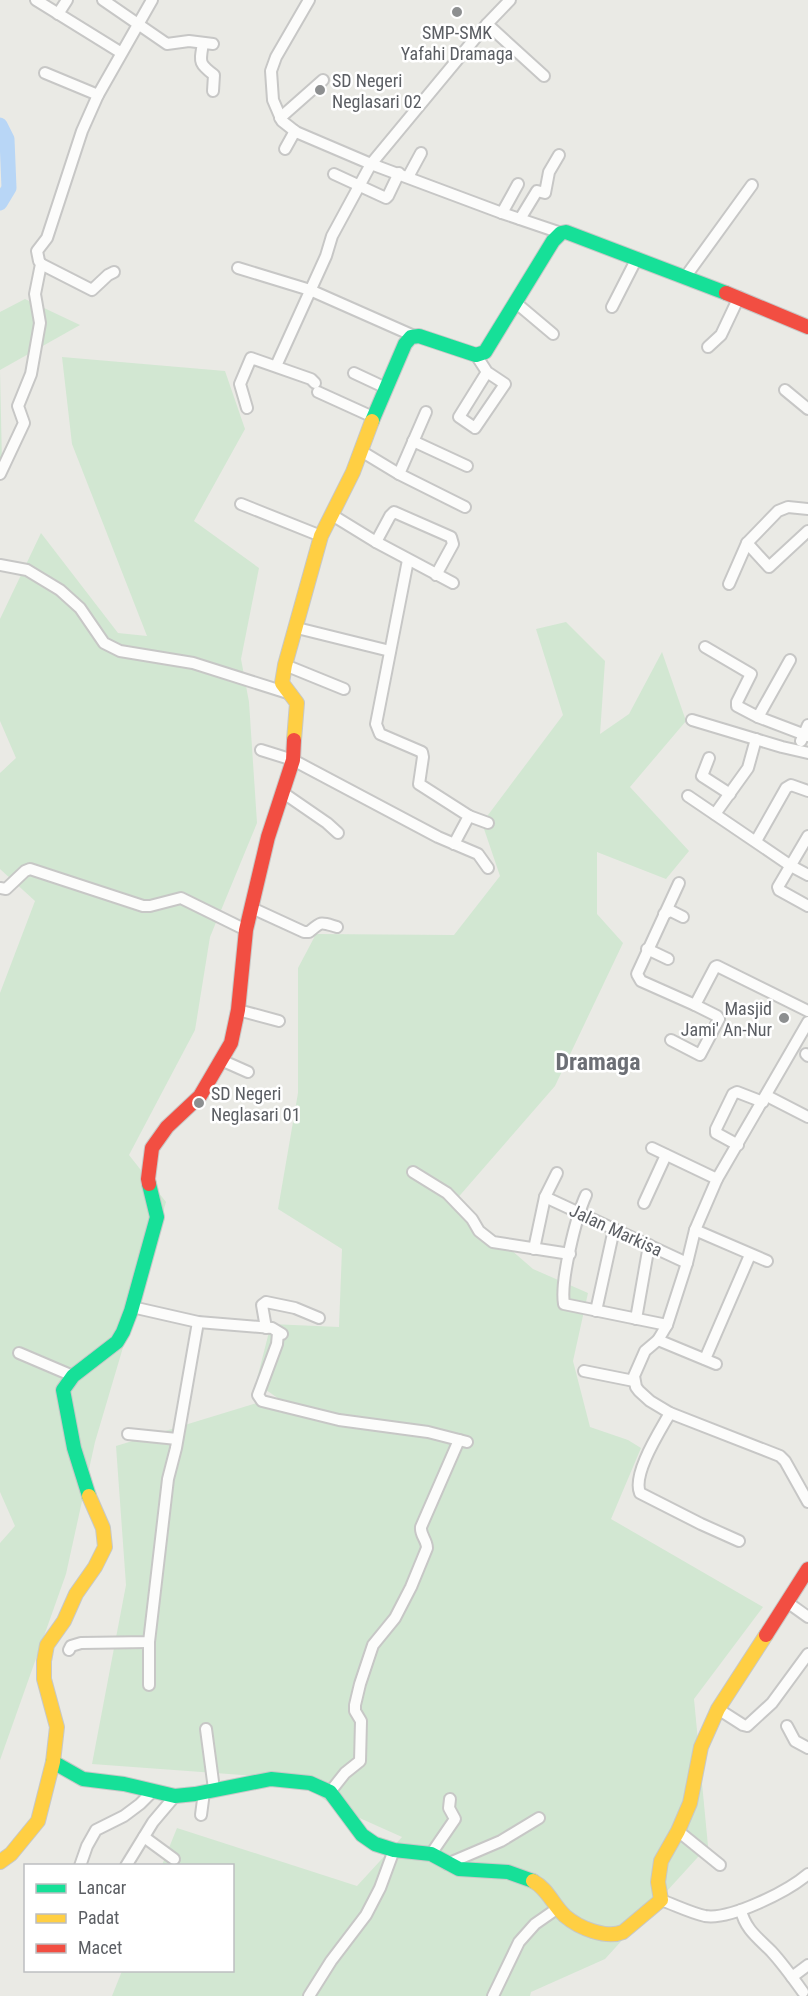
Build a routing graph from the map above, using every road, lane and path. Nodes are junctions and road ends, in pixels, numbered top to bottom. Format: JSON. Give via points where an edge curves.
{"nodes":[{"id":1,"x":36,"y":0,"type":"edge"},
{"id":2,"x":67,"y":0,"type":"edge"},
{"id":3,"x":103,"y":0,"type":"edge"},
{"id":4,"x":152,"y":0,"type":"edge"},
{"id":5,"x":309,"y":0,"type":"edge"},
{"id":6,"x":510,"y":0,"type":"edge"},
{"id":7,"x":58,"y":14,"type":"junction"},
{"id":8,"x":138,"y":23,"type":"junction"},
{"id":9,"x":487,"y":24,"type":"junction"},
{"id":10,"x":120,"y":52,"type":"junction"},
{"id":11,"x":45,"y":73,"type":"dead end"},
{"id":12,"x":544,"y":76,"type":"dead end"},
{"id":13,"x":323,"y":80,"type":"dead end"},
{"id":14,"x":213,"y":91,"type":"dead end"},
{"id":15,"x":98,"y":95,"type":"junction"},
{"id":16,"x":280,"y":118,"type":"junction"},
{"id":17,"x":295,"y":131,"type":"junction"},
{"id":18,"x":285,"y":149,"type":"dead end"},
{"id":19,"x":421,"y":153,"type":"dead end"},
{"id":20,"x":559,"y":155,"type":"dead end"},
{"id":21,"x":371,"y":164,"type":"junction"},
{"id":22,"x":334,"y":174,"type":"dead end"},
{"id":23,"x":404,"y":175,"type":"junction"},
{"id":24,"x":359,"y":184,"type":"junction"},
{"id":25,"x":518,"y":184,"type":"dead end"},
{"id":26,"x":752,"y":186,"type":"dead end"},
{"id":27,"x":502,"y":213,"type":"junction"},
{"id":28,"x":520,"y":219,"type":"junction"},
{"id":29,"x":561,"y":233,"type":"junction"},
{"id":30,"x":637,"y":258,"type":"junction"},
{"id":31,"x":41,"y":264,"type":"junction"},
{"id":32,"x":237,"y":268,"type":"dead end"},
{"id":33,"x":114,"y":272,"type":"dead end"},
{"id":34,"x":686,"y":276,"type":"junction"},
{"id":35,"x":310,"y":290,"type":"junction"},
{"id":36,"x":739,"y":297,"type":"junction"},
{"id":37,"x":515,"y":302,"type":"junction"},
{"id":38,"x":612,"y":307,"type":"dead end"},
{"id":39,"x":808,"y":327,"type":"edge"},
{"id":40,"x":553,"y":334,"type":"dead end"},
{"id":41,"x":414,"y":336,"type":"junction"},
{"id":42,"x":708,"y":347,"type":"dead end"},
{"id":43,"x":476,"y":355,"type":"junction"},
{"id":44,"x":276,"y":366,"type":"junction"},
{"id":45,"x":487,"y":372,"type":"junction"},
{"id":46,"x":354,"y":373,"type":"dead end"},
{"id":47,"x":386,"y":388,"type":"junction"},
{"id":48,"x":785,"y":390,"type":"dead end"},
{"id":49,"x":247,"y":408,"type":"dead end"},
{"id":50,"x":808,"y":409,"type":"edge"},
{"id":51,"x":426,"y":412,"type":"dead end"},
{"id":52,"x":373,"y":417,"type":"junction"},
{"id":53,"x":413,"y":441,"type":"junction"},
{"id":54,"x":361,"y":451,"type":"junction"},
{"id":55,"x":467,"y":466,"type":"dead end"},
{"id":56,"x":0,"y":474,"type":"edge"},
{"id":57,"x":399,"y":474,"type":"junction"},
{"id":58,"x":241,"y":504,"type":"dead end"},
{"id":59,"x":465,"y":507,"type":"dead end"},
{"id":60,"x":808,"y":509,"type":"edge"},
{"id":61,"x":332,"y":515,"type":"junction"},
{"id":62,"x":808,"y":531,"type":"edge"},
{"id":63,"x":321,"y":536,"type":"junction"},
{"id":64,"x":376,"y":542,"type":"junction"},
{"id":65,"x":747,"y":543,"type":"junction"},
{"id":66,"x":408,"y":560,"type":"junction"},
{"id":67,"x":0,"y":565,"type":"edge"},
{"id":68,"x":436,"y":575,"type":"junction"},
{"id":69,"x":453,"y":583,"type":"dead end"},
{"id":70,"x":729,"y":584,"type":"dead end"},
{"id":71,"x":297,"y":628,"type":"junction"},
{"id":72,"x":705,"y":647,"type":"dead end"},
{"id":73,"x":390,"y":651,"type":"junction"},
{"id":74,"x":790,"y":660,"type":"dead end"},
{"id":75,"x":285,"y":665,"type":"junction"},
{"id":76,"x":344,"y":689,"type":"dead end"},
{"id":77,"x":291,"y":694,"type":"junction"},
{"id":78,"x":758,"y":717,"type":"junction"},
{"id":79,"x":692,"y":720,"type":"dead end"},
{"id":80,"x":806,"y":732,"type":"edge"},
{"id":81,"x":756,"y":739,"type":"junction"},
{"id":82,"x":261,"y":750,"type":"dead end"},
{"id":83,"x":803,"y":752,"type":"edge"},
{"id":84,"x":709,"y":758,"type":"dead end"},
{"id":85,"x":293,"y":760,"type":"junction"},
{"id":86,"x":808,"y":791,"type":"edge"},
{"id":87,"x":282,"y":792,"type":"junction"},
{"id":88,"x":730,"y":794,"type":"junction"},
{"id":89,"x":688,"y":796,"type":"dead end"},
{"id":90,"x":715,"y":814,"type":"junction"},
{"id":91,"x":469,"y":816,"type":"junction"},
{"id":92,"x":488,"y":823,"type":"dead end"},
{"id":93,"x":338,"y":832,"type":"dead end"},
{"id":94,"x":808,"y":836,"type":"edge"},
{"id":95,"x":756,"y":841,"type":"junction"},
{"id":96,"x":454,"y":844,"type":"junction"},
{"id":97,"x":791,"y":866,"type":"junction"},
{"id":98,"x":488,"y":868,"type":"dead end"},
{"id":99,"x":808,"y":875,"type":"edge"},
{"id":100,"x":679,"y":883,"type":"dead end"},
{"id":101,"x":0,"y":888,"type":"edge"},
{"id":102,"x":808,"y":906,"type":"edge"},
{"id":103,"x":252,"y":908,"type":"junction"},
{"id":104,"x":664,"y":914,"type":"junction"},
{"id":105,"x":684,"y":917,"type":"dead end"},
{"id":106,"x":338,"y":927,"type":"dead end"},
{"id":107,"x":246,"y":930,"type":"junction"},
{"id":108,"x":647,"y":949,"type":"junction"},
{"id":109,"x":668,"y":959,"type":"dead end"},
{"id":110,"x":695,"y":1005,"type":"junction"},
{"id":111,"x":238,"y":1010,"type":"junction"},
{"id":112,"x":808,"y":1011,"type":"edge"},
{"id":113,"x":279,"y":1021,"type":"dead end"},
{"id":114,"x":806,"y":1029,"type":"edge"},
{"id":115,"x":671,"y":1040,"type":"dead end"},
{"id":116,"x":221,"y":1060,"type":"junction"},
{"id":117,"x":248,"y":1072,"type":"dead end"},
{"id":118,"x":765,"y":1099,"type":"junction"},
{"id":119,"x":808,"y":1117,"type":"edge"},
{"id":120,"x":738,"y":1145,"type":"junction"},
{"id":121,"x":652,"y":1148,"type":"dead end"},
{"id":122,"x":666,"y":1155,"type":"junction"},
{"id":123,"x":414,"y":1172,"type":"dead end"},
{"id":124,"x":557,"y":1173,"type":"dead end"},
{"id":125,"x":717,"y":1179,"type":"junction"},
{"id":126,"x":586,"y":1195,"type":"dead end"},
{"id":127,"x":545,"y":1197,"type":"junction"},
{"id":128,"x":644,"y":1203,"type":"dead end"},
{"id":129,"x":579,"y":1212,"type":"junction"},
{"id":130,"x":614,"y":1229,"type":"junction"},
{"id":131,"x":694,"y":1230,"type":"junction"},
{"id":132,"x":649,"y":1245,"type":"junction"},
{"id":133,"x":534,"y":1249,"type":"junction"},
{"id":134,"x":570,"y":1254,"type":"junction"},
{"id":135,"x":750,"y":1255,"type":"junction"},
{"id":136,"x":767,"y":1261,"type":"dead end"},
{"id":137,"x":687,"y":1263,"type":"junction"},
{"id":138,"x":132,"y":1307,"type":"junction"},
{"id":139,"x":596,"y":1311,"type":"junction"},
{"id":140,"x":319,"y":1318,"type":"dead end"},
{"id":141,"x":636,"y":1318,"type":"junction"},
{"id":142,"x":198,"y":1322,"type":"junction"},
{"id":143,"x":667,"y":1325,"type":"junction"},
{"id":144,"x":266,"y":1328,"type":"junction"},
{"id":145,"x":658,"y":1340,"type":"junction"},
{"id":146,"x":19,"y":1353,"type":"dead end"},
{"id":147,"x":705,"y":1359,"type":"junction"},
{"id":148,"x":716,"y":1364,"type":"dead end"},
{"id":149,"x":584,"y":1371,"type":"dead end"},
{"id":150,"x":73,"y":1376,"type":"junction"},
{"id":151,"x":634,"y":1381,"type":"junction"},
{"id":152,"x":670,"y":1413,"type":"junction"},
{"id":153,"x":128,"y":1434,"type":"dead end"},
{"id":154,"x":177,"y":1439,"type":"junction"},
{"id":155,"x":808,"y":1502,"type":"edge"},
{"id":156,"x":740,"y":1541,"type":"dead end"},
{"id":157,"x":808,"y":1569,"type":"edge"},
{"id":158,"x":787,"y":1602,"type":"junction"},
{"id":159,"x":808,"y":1617,"type":"edge"},
{"id":160,"x":149,"y":1642,"type":"junction"},
{"id":161,"x":69,"y":1650,"type":"dead end"},
{"id":162,"x":808,"y":1654,"type":"edge"},
{"id":163,"x":149,"y":1684,"type":"dead end"},
{"id":164,"x":718,"y":1709,"type":"junction"},
{"id":165,"x":787,"y":1726,"type":"dead end"},
{"id":166,"x":206,"y":1729,"type":"dead end"},
{"id":167,"x":807,"y":1745,"type":"edge"},
{"id":168,"x":53,"y":1762,"type":"junction"},
{"id":169,"x":209,"y":1790,"type":"junction"},
{"id":170,"x":152,"y":1791,"type":"junction"},
{"id":171,"x":330,"y":1791,"type":"junction"},
{"id":172,"x":175,"y":1796,"type":"junction"},
{"id":173,"x":450,"y":1799,"type":"dead end"},
{"id":174,"x":201,"y":1815,"type":"dead end"},
{"id":175,"x":539,"y":1818,"type":"dead end"},
{"id":176,"x":678,"y":1831,"type":"junction"},
{"id":177,"x":144,"y":1837,"type":"junction"},
{"id":178,"x":394,"y":1850,"type":"junction"},
{"id":179,"x":431,"y":1854,"type":"junction"},
{"id":180,"x":174,"y":1859,"type":"dead end"},
{"id":181,"x":0,"y":1862,"type":"edge"},
{"id":182,"x":81,"y":1864,"type":"edge"},
{"id":183,"x":127,"y":1864,"type":"edge"},
{"id":184,"x":447,"y":1864,"type":"junction"},
{"id":185,"x":720,"y":1865,"type":"dead end"},
{"id":186,"x":808,"y":1874,"type":"edge"},
{"id":187,"x":661,"y":1900,"type":"junction"},
{"id":188,"x":558,"y":1908,"type":"junction"},
{"id":189,"x":741,"y":1910,"type":"junction"},
{"id":190,"x":808,"y":1965,"type":"edge"},
{"id":191,"x":792,"y":1977,"type":"junction"},
{"id":192,"x":803,"y":1992,"type":"dead end"},
{"id":193,"x":309,"y":1996,"type":"edge"},
{"id":194,"x":493,"y":1996,"type":"edge"}],
"edges":[{"from":1,"to":7,"type":"street"},
{"from":2,"to":7,"type":"street"},
{"from":3,"to":8,"type":"street"},
{"from":4,"to":8,"type":"street"},
{"from":5,"to":16,"type":"street","via":[[271,71],[271,92]]},
{"from":6,"to":9,"type":"street"},
{"from":7,"to":10,"type":"street"},
{"from":8,"to":10,"type":"street"},
{"from":8,"to":14,"type":"street","via":[[167,44],[208,43],[201,63],[214,75]]},
{"from":9,"to":12,"type":"street"},
{"from":9,"to":21,"type":"street"},
{"from":10,"to":15,"type":"street"},
{"from":11,"to":15,"type":"street"},
{"from":13,"to":16,"type":"street"},
{"from":15,"to":31,"type":"street","via":[[82,130],[47,238],[37,251]]},
{"from":16,"to":17,"type":"street"},
{"from":17,"to":18,"type":"street"},
{"from":17,"to":21,"type":"street"},
{"from":19,"to":23,"type":"street"},
{"from":20,"to":28,"type":"street","via":[[549,172],[545,193],[537,191]]},
{"from":21,"to":23,"type":"street"},
{"from":21,"to":24,"type":"street"},
{"from":22,"to":24,"type":"street"},
{"from":23,"to":24,"type":"street","via":[[387,197]]},
{"from":23,"to":27,"type":"street"},
{"from":24,"to":35,"type":"street"},
{"from":25,"to":27,"type":"street"},
{"from":26,"to":34,"type":"street"},
{"from":27,"to":28,"type":"street"},
{"from":28,"to":29,"type":"street"},
{"from":29,"to":30,"type":"street"},
{"from":29,"to":37,"type":"street"},
{"from":30,"to":34,"type":"street"},
{"from":30,"to":38,"type":"street"},
{"from":31,"to":33,"type":"street","via":[[92,290]]},
{"from":31,"to":56,"type":"street","via":[[35,294],[40,323],[31,374],[18,406],[24,423]]},
{"from":32,"to":35,"type":"street"},
{"from":34,"to":36,"type":"street"},
{"from":35,"to":41,"type":"street"},
{"from":35,"to":44,"type":"street"},
{"from":36,"to":39,"type":"street"},
{"from":36,"to":42,"type":"street","via":[[721,335]]},
{"from":37,"to":40,"type":"street"},
{"from":37,"to":43,"type":"street","via":[[488,349]]},
{"from":41,"to":43,"type":"street"},
{"from":41,"to":47,"type":"street","via":[[405,344]]},
{"from":43,"to":45,"type":"street"},
{"from":44,"to":49,"type":"street","via":[[250,359],[240,384]]},
{"from":44,"to":52,"type":"street","via":[[312,379],[316,388]]},
{"from":45,"to":45,"type":"street","via":[[459,417],[475,428],[505,384]]},
{"from":46,"to":47,"type":"street"},
{"from":47,"to":52,"type":"street"},
{"from":48,"to":50,"type":"street"},
{"from":51,"to":53,"type":"street"},
{"from":52,"to":54,"type":"street"},
{"from":53,"to":55,"type":"street"},
{"from":53,"to":57,"type":"street"},
{"from":54,"to":57,"type":"street"},
{"from":54,"to":61,"type":"street"},
{"from":57,"to":59,"type":"street"},
{"from":58,"to":63,"type":"street"},
{"from":60,"to":65,"type":"street","via":[[783,507]]},
{"from":61,"to":63,"type":"street"},
{"from":61,"to":64,"type":"street"},
{"from":62,"to":65,"type":"street","via":[[769,567]]},
{"from":63,"to":71,"type":"street"},
{"from":64,"to":66,"type":"street"},
{"from":64,"to":68,"type":"street","via":[[394,512],[451,537],[453,544]]},
{"from":65,"to":70,"type":"street"},
{"from":66,"to":68,"type":"street"},
{"from":66,"to":73,"type":"street"},
{"from":67,"to":77,"type":"street","via":[[27,570],[60,590],[80,608],[104,643],[120,651],[193,663]]},
{"from":68,"to":69,"type":"street"},
{"from":71,"to":73,"type":"street"},
{"from":71,"to":75,"type":"street"},
{"from":72,"to":78,"type":"street","via":[[750,673],[736,704]]},
{"from":73,"to":91,"type":"street","via":[[376,720],[378,732],[422,752],[419,784]]},
{"from":74,"to":78,"type":"street"},
{"from":75,"to":76,"type":"street"},
{"from":75,"to":77,"type":"street","via":[[282,683]]},
{"from":77,"to":85,"type":"street","via":[[297,703]]},
{"from":78,"to":80,"type":"street"},
{"from":79,"to":81,"type":"street"},
{"from":80,"to":83,"type":"street"},
{"from":81,"to":83,"type":"street"},
{"from":81,"to":88,"type":"street","via":[[748,768]]},
{"from":82,"to":85,"type":"street"},
{"from":84,"to":88,"type":"street","via":[[702,776]]},
{"from":85,"to":87,"type":"street"},
{"from":85,"to":96,"type":"street"},
{"from":86,"to":95,"type":"street","via":[[791,785],[786,788]]},
{"from":87,"to":93,"type":"street"},
{"from":87,"to":103,"type":"street"},
{"from":88,"to":90,"type":"street"},
{"from":89,"to":90,"type":"street"},
{"from":90,"to":95,"type":"street"},
{"from":91,"to":92,"type":"street"},
{"from":91,"to":96,"type":"street"},
{"from":94,"to":97,"type":"street"},
{"from":95,"to":97,"type":"street"},
{"from":96,"to":98,"type":"street","via":[[478,854]]},
{"from":97,"to":99,"type":"street"},
{"from":97,"to":102,"type":"street","via":[[778,890]]},
{"from":100,"to":104,"type":"street"},
{"from":101,"to":107,"type":"street","via":[[6,889],[30,869],[143,906],[180,898]]},
{"from":103,"to":106,"type":"street","via":[[304,932],[322,922]]},
{"from":103,"to":107,"type":"street"},
{"from":104,"to":105,"type":"street","via":[[671,911]]},
{"from":104,"to":108,"type":"street"},
{"from":107,"to":111,"type":"street"},
{"from":108,"to":109,"type":"street"},
{"from":108,"to":110,"type":"street","via":[[638,979]]},
{"from":110,"to":112,"type":"street","via":[[717,966]]},
{"from":110,"to":115,"type":"street","via":[[719,1019],[700,1055]]},
{"from":111,"to":113,"type":"street"},
{"from":111,"to":116,"type":"street","via":[[231,1043]]},
{"from":114,"to":118,"type":"street"},
{"from":116,"to":117,"type":"street"},
{"from":116,"to":138,"type":"street","via":[[200,1096],[167,1127],[152,1148],[148,1179],[157,1217]]},
{"from":118,"to":119,"type":"street"},
{"from":118,"to":120,"type":"street"},
{"from":118,"to":120,"type":"street","via":[[734,1094],[716,1133]]},
{"from":120,"to":125,"type":"street"},
{"from":121,"to":122,"type":"street"},
{"from":122,"to":125,"type":"street"},
{"from":122,"to":128,"type":"street"},
{"from":123,"to":133,"type":"street","via":[[447,1193],[488,1239]]},
{"from":124,"to":127,"type":"street"},
{"from":125,"to":131,"type":"street"},
{"from":126,"to":129,"type":"street"},
{"from":127,"to":129,"type":"street","name":"Jalan Markisa"},
{"from":127,"to":133,"type":"street"},
{"from":129,"to":130,"type":"street","name":"Jalan Markisa"},
{"from":129,"to":134,"type":"street"},
{"from":130,"to":132,"type":"street","name":"Jalan Markisa"},
{"from":130,"to":139,"type":"street"},
{"from":131,"to":135,"type":"street"},
{"from":131,"to":137,"type":"street"},
{"from":132,"to":137,"type":"street","name":"Jalan Markisa"},
{"from":132,"to":141,"type":"street"},
{"from":133,"to":134,"type":"street"},
{"from":134,"to":139,"type":"street","via":[[562,1302]]},
{"from":135,"to":136,"type":"street"},
{"from":135,"to":147,"type":"street"},
{"from":137,"to":143,"type":"street"},
{"from":138,"to":142,"type":"street"},
{"from":138,"to":150,"type":"street","via":[[117,1342]]},
{"from":139,"to":141,"type":"street"},
{"from":140,"to":144,"type":"street","via":[[266,1302],[262,1306]]},
{"from":141,"to":143,"type":"street"},
{"from":142,"to":144,"type":"street"},
{"from":142,"to":154,"type":"street"},
{"from":143,"to":145,"type":"street"},
{"from":144,"to":171,"type":"street","via":[[280,1334],[258,1395],[262,1401],[339,1420],[416,1429],[463,1441],[421,1529],[427,1548],[411,1587],[395,1618],[373,1645],[360,1684],[355,1705],[361,1721],[360,1761]]},
{"from":145,"to":147,"type":"street"},
{"from":145,"to":151,"type":"street","via":[[641,1357]]},
{"from":146,"to":150,"type":"street"},
{"from":147,"to":148,"type":"street"},
{"from":149,"to":151,"type":"street"},
{"from":150,"to":168,"type":"street","via":[[63,1394],[74,1448],[103,1528],[105,1547],[45,1651],[44,1679],[57,1727]]},
{"from":151,"to":152,"type":"street","via":[[644,1396]]},
{"from":152,"to":155,"type":"street","via":[[780,1456]]},
{"from":152,"to":156,"type":"street","via":[[643,1465],[639,1493]]},
{"from":153,"to":154,"type":"street"},
{"from":154,"to":160,"type":"street","via":[[168,1479]]},
{"from":157,"to":158,"type":"street"},
{"from":158,"to":159,"type":"street"},
{"from":158,"to":164,"type":"street"},
{"from":160,"to":161,"type":"street","via":[[81,1643]]},
{"from":160,"to":163,"type":"street"},
{"from":162,"to":164,"type":"street","via":[[772,1703],[747,1726]]},
{"from":164,"to":176,"type":"street","via":[[701,1746],[693,1796]]},
{"from":165,"to":167,"type":"street","via":[[794,1739]]},
{"from":166,"to":169,"type":"street"},
{"from":168,"to":170,"type":"street","via":[[82,1779]]},
{"from":168,"to":181,"type":"street","via":[[38,1821]]},
{"from":169,"to":171,"type":"street","via":[[284,1779]]},
{"from":169,"to":172,"type":"street"},
{"from":169,"to":174,"type":"street"},
{"from":170,"to":172,"type":"street"},
{"from":170,"to":182,"type":"street","via":[[124,1816],[96,1830]]},
{"from":171,"to":178,"type":"street","via":[[366,1839]]},
{"from":172,"to":177,"type":"street"},
{"from":173,"to":179,"type":"street","via":[[448,1808],[454,1821]]},
{"from":175,"to":184,"type":"street","via":[[501,1841]]},
{"from":176,"to":185,"type":"street"},
{"from":176,"to":187,"type":"street","via":[[661,1861]]},
{"from":177,"to":180,"type":"street"},
{"from":177,"to":183,"type":"street"},
{"from":178,"to":179,"type":"street"},
{"from":178,"to":193,"type":"street","via":[[366,1915]]},
{"from":179,"to":184,"type":"street"},
{"from":184,"to":188,"type":"street","via":[[459,1869],[527,1877],[542,1886]]},
{"from":186,"to":189,"type":"street","via":[[788,1889]]},
{"from":187,"to":188,"type":"street","via":[[626,1930],[611,1936],[576,1924]]},
{"from":187,"to":189,"type":"street","via":[[705,1916]]},
{"from":188,"to":194,"type":"street","via":[[535,1924],[519,1942]]},
{"from":189,"to":191,"type":"street","via":[[751,1932]]},
{"from":190,"to":191,"type":"street"},
{"from":191,"to":192,"type":"street"}]}
